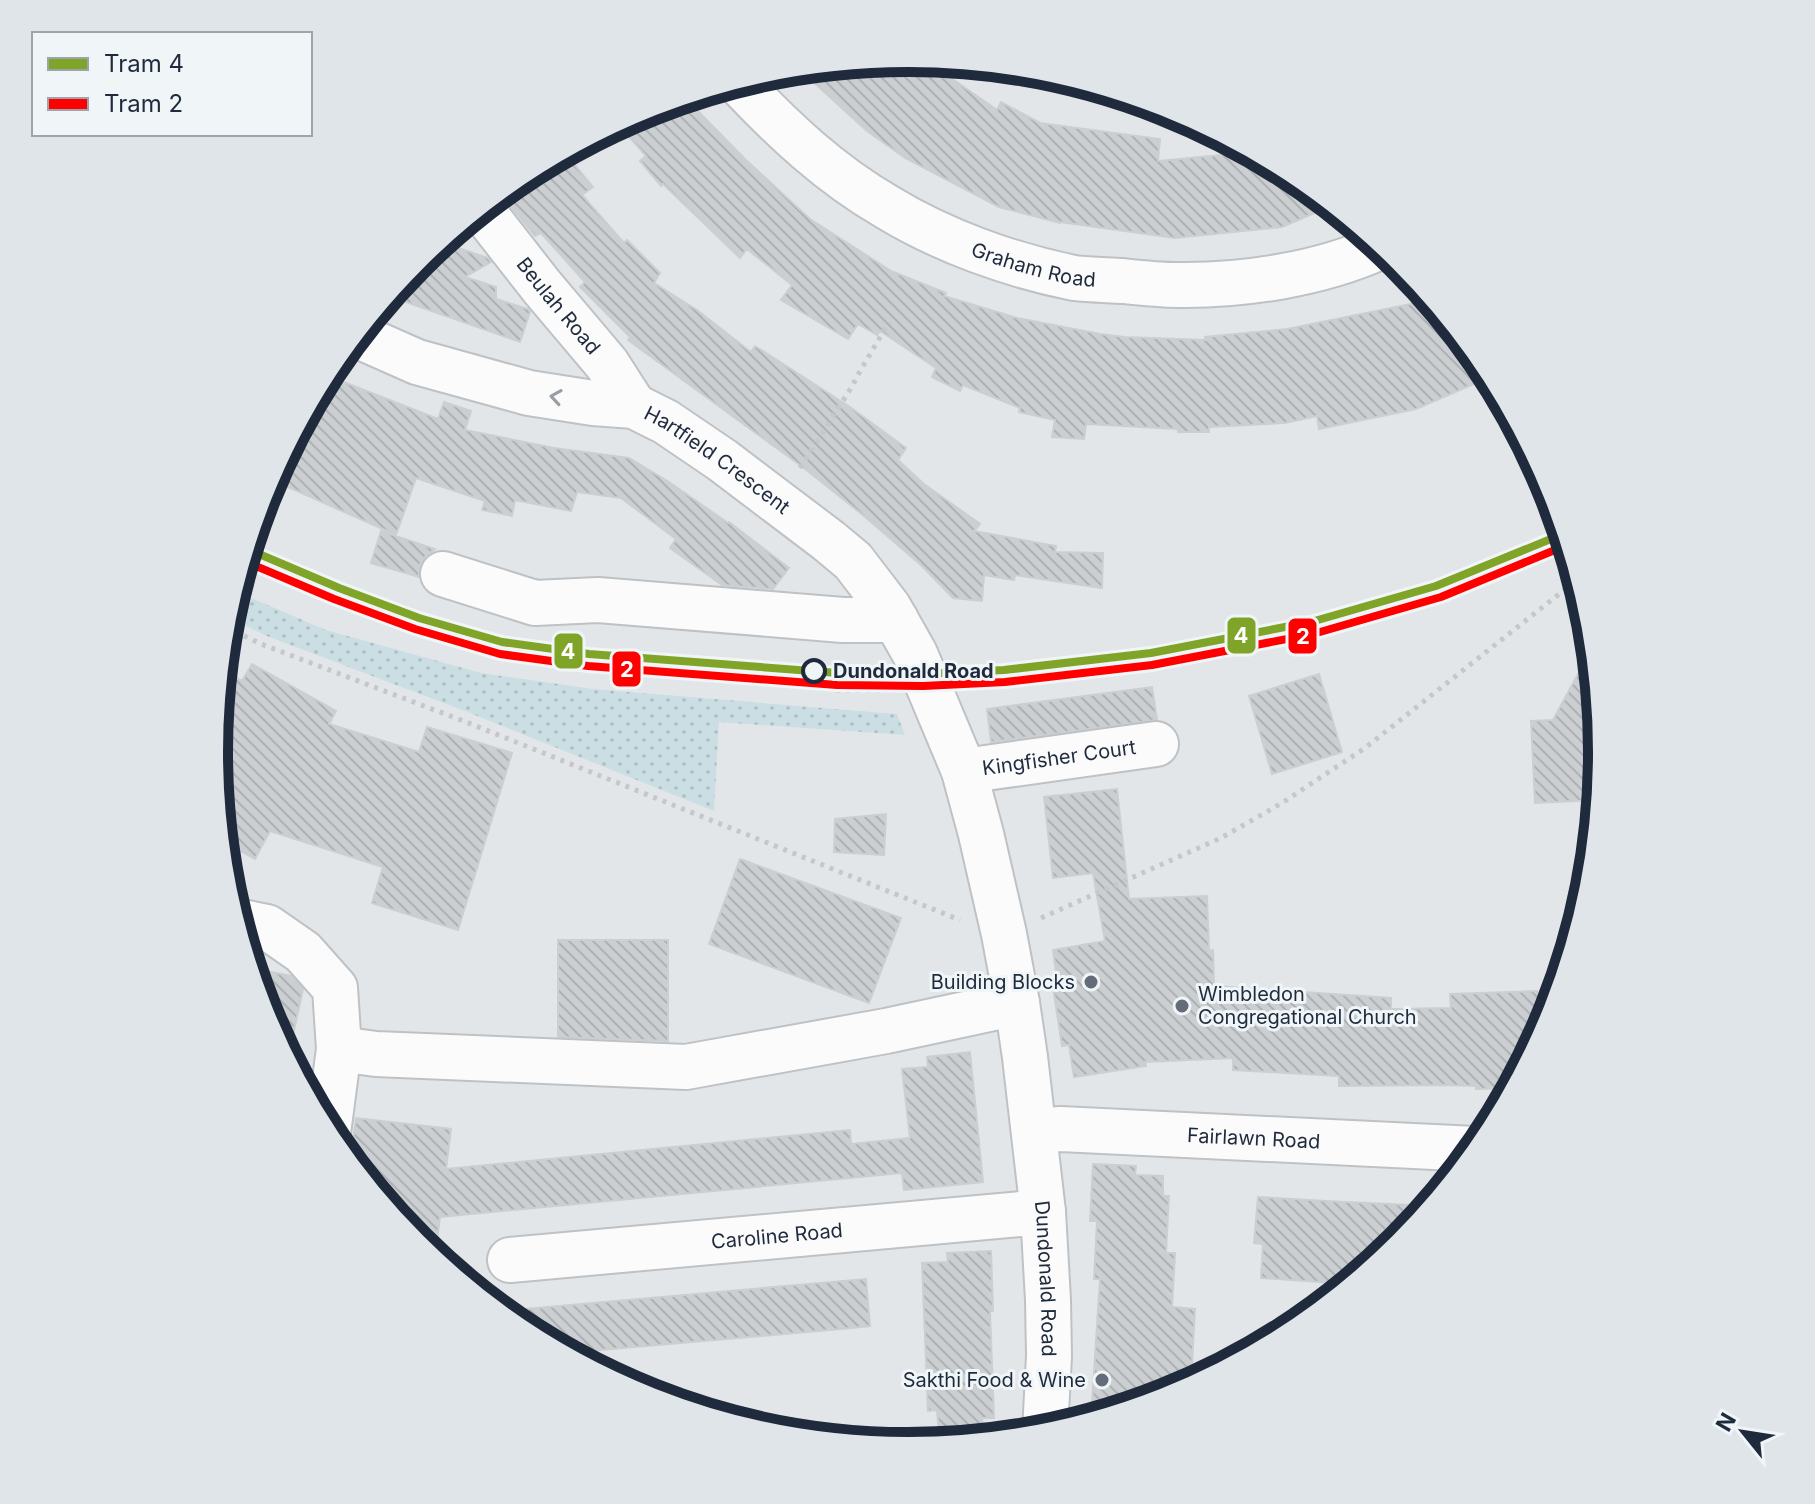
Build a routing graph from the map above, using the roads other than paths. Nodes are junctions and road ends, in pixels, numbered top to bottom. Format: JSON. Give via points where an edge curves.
{"nodes":[{"id":1,"x":747,"y":91,"type":"edge"},
{"id":2,"x":488,"y":218,"type":"edge"},
{"id":3,"x":1368,"y":252,"type":"edge"},
{"id":4,"x":367,"y":340,"type":"edge"},
{"id":5,"x":634,"y":406,"type":"junction"},
{"id":6,"x":443,"y":574,"type":"dead end"},
{"id":7,"x":896,"y":620,"type":"junction"},
{"id":8,"x":1156,"y":744,"type":"dead end"},
{"id":9,"x":964,"y":771,"type":"junction"},
{"id":10,"x":250,"y":924,"type":"edge"},
{"id":11,"x":1017,"y":1003,"type":"junction"},
{"id":12,"x":339,"y":1049,"type":"junction"},
{"id":13,"x":331,"y":1112,"type":"edge"},
{"id":14,"x":1034,"y":1131,"type":"junction"},
{"id":15,"x":1460,"y":1148,"type":"edge"},
{"id":16,"x":1043,"y":1212,"type":"junction"},
{"id":17,"x":510,"y":1260,"type":"dead end"},
{"id":18,"x":1046,"y":1418,"type":"edge"}],
"edges":[{"from":1,"to":3,"type":"street","name":"Graham Road","via":[[830,170],[876,200],[939,234],[1007,261],[1077,278],[1178,285],[1291,273]]},
{"from":2,"to":5,"type":"street","name":"Beulah Road","via":[[607,364]]},
{"from":5,"to":4,"type":"street","name":"Hartfield Crescent","one_way":true,"via":[[529,393],[417,362]]},
{"from":5,"to":7,"type":"street","name":"Hartfield Crescent","via":[[722,460],[829,541],[853,561]]},
{"from":6,"to":7,"type":"street","via":[[535,603],[598,600]]},
{"from":7,"to":9,"type":"street","name":"Dundonald Road"},
{"from":8,"to":9,"type":"street","name":"Kingfisher Court"},
{"from":9,"to":11,"type":"street","name":"Dundonald Road"},
{"from":10,"to":12,"type":"street","via":[[267,927],[303,952],[335,988]]},
{"from":11,"to":12,"type":"street","via":[[686,1067]]},
{"from":11,"to":14,"type":"street","name":"Dundonald Road"},
{"from":12,"to":13,"type":"street"},
{"from":14,"to":15,"type":"street","name":"Fairlawn Road"},
{"from":14,"to":16,"type":"street","name":"Dundonald Road"},
{"from":16,"to":17,"type":"street","name":"Caroline Road"},
{"from":16,"to":18,"type":"street","name":"Dundonald Road","via":[[1049,1356]]}]}
